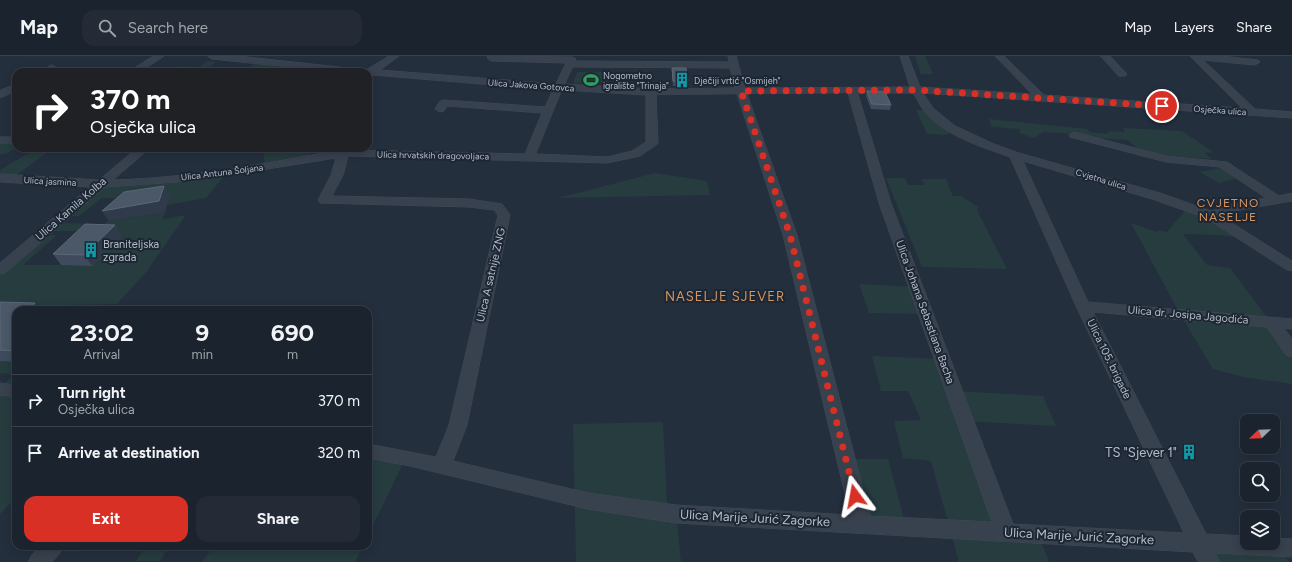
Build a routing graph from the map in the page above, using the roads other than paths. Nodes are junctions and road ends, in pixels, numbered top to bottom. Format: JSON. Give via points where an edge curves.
{"nodes":[{"id":1,"x":160,"y":56,"type":"edge"},
{"id":2,"x":212,"y":56,"type":"edge"},
{"id":3,"x":395,"y":56,"type":"edge"},
{"id":4,"x":904,"y":56,"type":"edge"},
{"id":5,"x":999,"y":56,"type":"edge"},
{"id":6,"x":1105,"y":56,"type":"edge"},
{"id":7,"x":1194,"y":56,"type":"edge"},
{"id":8,"x":491,"y":58,"type":"dead end"},
{"id":9,"x":572,"y":60,"type":"edge"},
{"id":10,"x":733,"y":60,"type":"edge"},
{"id":11,"x":251,"y":61,"type":"junction"},
{"id":12,"x":1255,"y":62,"type":"dead end"},
{"id":13,"x":140,"y":68,"type":"edge"},
{"id":14,"x":242,"y":68,"type":"dead end"},
{"id":15,"x":319,"y":68,"type":"edge"},
{"id":16,"x":372,"y":70,"type":"edge"},
{"id":17,"x":372,"y":73,"type":"edge"},
{"id":18,"x":1122,"y":74,"type":"dead end"},
{"id":19,"x":558,"y":87,"type":"junction"},
{"id":20,"x":12,"y":89,"type":"edge"},
{"id":21,"x":852,"y":90,"type":"junction"},
{"id":22,"x":916,"y":90,"type":"junction"},
{"id":23,"x":741,"y":91,"type":"junction"},
{"id":24,"x":651,"y":92,"type":"junction"},
{"id":25,"x":0,"y":95,"type":"edge"},
{"id":26,"x":1042,"y":98,"type":"junction"},
{"id":27,"x":440,"y":109,"type":"dead end"},
{"id":28,"x":548,"y":110,"type":"junction"},
{"id":29,"x":1252,"y":112,"type":"junction"},
{"id":30,"x":1292,"y":115,"type":"edge"},
{"id":31,"x":1074,"y":135,"type":"dead end"},
{"id":32,"x":0,"y":140,"type":"edge"},
{"id":33,"x":12,"y":140,"type":"edge"},
{"id":34,"x":139,"y":152,"type":"edge"},
{"id":35,"x":340,"y":152,"type":"edge"},
{"id":36,"x":345,"y":152,"type":"edge"},
{"id":37,"x":371,"y":152,"type":"edge"},
{"id":38,"x":1015,"y":154,"type":"junction"},
{"id":39,"x":529,"y":158,"type":"junction"},
{"id":40,"x":0,"y":178,"type":"edge"},
{"id":41,"x":12,"y":178,"type":"junction"},
{"id":42,"x":100,"y":184,"type":"junction"},
{"id":43,"x":0,"y":187,"type":"edge"},
{"id":44,"x":1292,"y":197,"type":"edge"},
{"id":45,"x":1276,"y":199,"type":"junction"},
{"id":46,"x":1212,"y":215,"type":"junction"},
{"id":47,"x":1292,"y":267,"type":"edge"},
{"id":48,"x":0,"y":270,"type":"edge"},
{"id":49,"x":1083,"y":306,"type":"junction"},
{"id":50,"x":1270,"y":321,"type":"junction"},
{"id":51,"x":1292,"y":324,"type":"edge"},
{"id":52,"x":1292,"y":351,"type":"edge"},
{"id":53,"x":0,"y":389,"type":"edge"},
{"id":54,"x":12,"y":390,"type":"edge"},
{"id":55,"x":372,"y":452,"type":"edge"},
{"id":56,"x":441,"y":466,"type":"junction"},
{"id":57,"x":862,"y":524,"type":"junction"},
{"id":58,"x":1006,"y":532,"type":"junction"},
{"id":59,"x":1199,"y":542,"type":"junction"},
{"id":60,"x":1292,"y":548,"type":"edge"},
{"id":61,"x":50,"y":550,"type":"edge"},
{"id":62,"x":39,"y":562,"type":"edge"},
{"id":63,"x":1208,"y":562,"type":"edge"}],
"edges":[{"from":1,"to":13,"type":"street"},
{"from":2,"to":11,"type":"street","name":"Ulica Jakova Gotovca"},
{"from":3,"to":16,"type":"street"},
{"from":4,"to":22,"type":"street","name":"Cvjetna ulica"},
{"from":5,"to":26,"type":"street"},
{"from":6,"to":18,"type":"street"},
{"from":7,"to":12,"type":"street"},
{"from":7,"to":29,"type":"street"},
{"from":8,"to":9,"type":"street"},
{"from":9,"to":10,"type":"street"},
{"from":9,"to":19,"type":"street"},
{"from":10,"to":23,"type":"street"},
{"from":11,"to":14,"type":"street"},
{"from":11,"to":15,"type":"street","name":"Ulica Jakova Gotovca"},
{"from":17,"to":19,"type":"street","name":"Ulica Jakova Gotovca"},
{"from":19,"to":24,"type":"street","name":"Ulica Jakova Gotovca"},
{"from":19,"to":28,"type":"street"},
{"from":20,"to":25,"type":"street"},
{"from":21,"to":22,"type":"street","name":"Osječka ulica"},
{"from":21,"to":23,"type":"street","name":"Osječka ulica"},
{"from":21,"to":58,"type":"street","name":"Ulica Johana Sebastiana Bacha","via":[[885,203]]},
{"from":22,"to":26,"type":"street","name":"Osječka ulica"},
{"from":22,"to":38,"type":"street","name":"Cvjetna ulica","via":[[930,112],[951,128]]},
{"from":23,"to":24,"type":"street","name":"Ulica Jakova Gotovca"},
{"from":23,"to":57,"type":"street","via":[[790,235]]},
{"from":24,"to":39,"type":"street","name":"Ulica hrvatskih dragovoljaca","via":[[652,143],[636,154],[607,160]]},
{"from":26,"to":29,"type":"street","name":"Osječka ulica"},
{"from":27,"to":28,"type":"street","via":[[444,103]]},
{"from":28,"to":39,"type":"street"},
{"from":29,"to":30,"type":"street","name":"Osječka ulica"},
{"from":31,"to":45,"type":"street","via":[[1166,160],[1223,164]]},
{"from":32,"to":33,"type":"street"},
{"from":34,"to":42,"type":"street","name":"Ulica Kamila Kolba"},
{"from":35,"to":42,"type":"street","name":"Ulica Antuna Šoljana","via":[[226,174]]},
{"from":36,"to":56,"type":"street","name":"Ulica A satnije ZNG","via":[[337,175],[324,200],[469,203],[498,207],[504,215],[458,425]]},
{"from":37,"to":39,"type":"street","name":"Ulica hrvatskih dragovoljaca"},
{"from":38,"to":46,"type":"street","name":"Cvjetna ulica"},
{"from":38,"to":49,"type":"street","name":"Ulica 105. brigade"},
{"from":40,"to":41,"type":"street","name":"Ulica jasmina"},
{"from":41,"to":42,"type":"street","name":"Ulica jasmina"},
{"from":41,"to":43,"type":"street"},
{"from":42,"to":48,"type":"street","name":"Ulica Kamila Kolba"},
{"from":44,"to":45,"type":"street"},
{"from":45,"to":46,"type":"street"},
{"from":46,"to":47,"type":"street","name":"Cvjetna ulica"},
{"from":49,"to":50,"type":"street","name":"Ulica dr. Josipa Jagodića"},
{"from":49,"to":59,"type":"street","name":"Ulica 105. brigade"},
{"from":50,"to":51,"type":"street","name":"Ulica dr. Josipa Jagodića"},
{"from":50,"to":52,"type":"street"},
{"from":53,"to":54,"type":"street"},
{"from":55,"to":56,"type":"street","name":"Ulica Marije Jurić Zagorke"},
{"from":56,"to":57,"type":"street","name":"Ulica Marije Jurić Zagorke","via":[[588,501],[676,514]]},
{"from":57,"to":58,"type":"street","name":"Ulica Marije Jurić Zagorke"},
{"from":58,"to":59,"type":"street","name":"Ulica Marije Jurić Zagorke"},
{"from":59,"to":60,"type":"street","name":"Ulica Marije Jurić Zagorke"},
{"from":59,"to":63,"type":"street","name":"Ulica 105. brigade"},
{"from":61,"to":62,"type":"street"}]}
